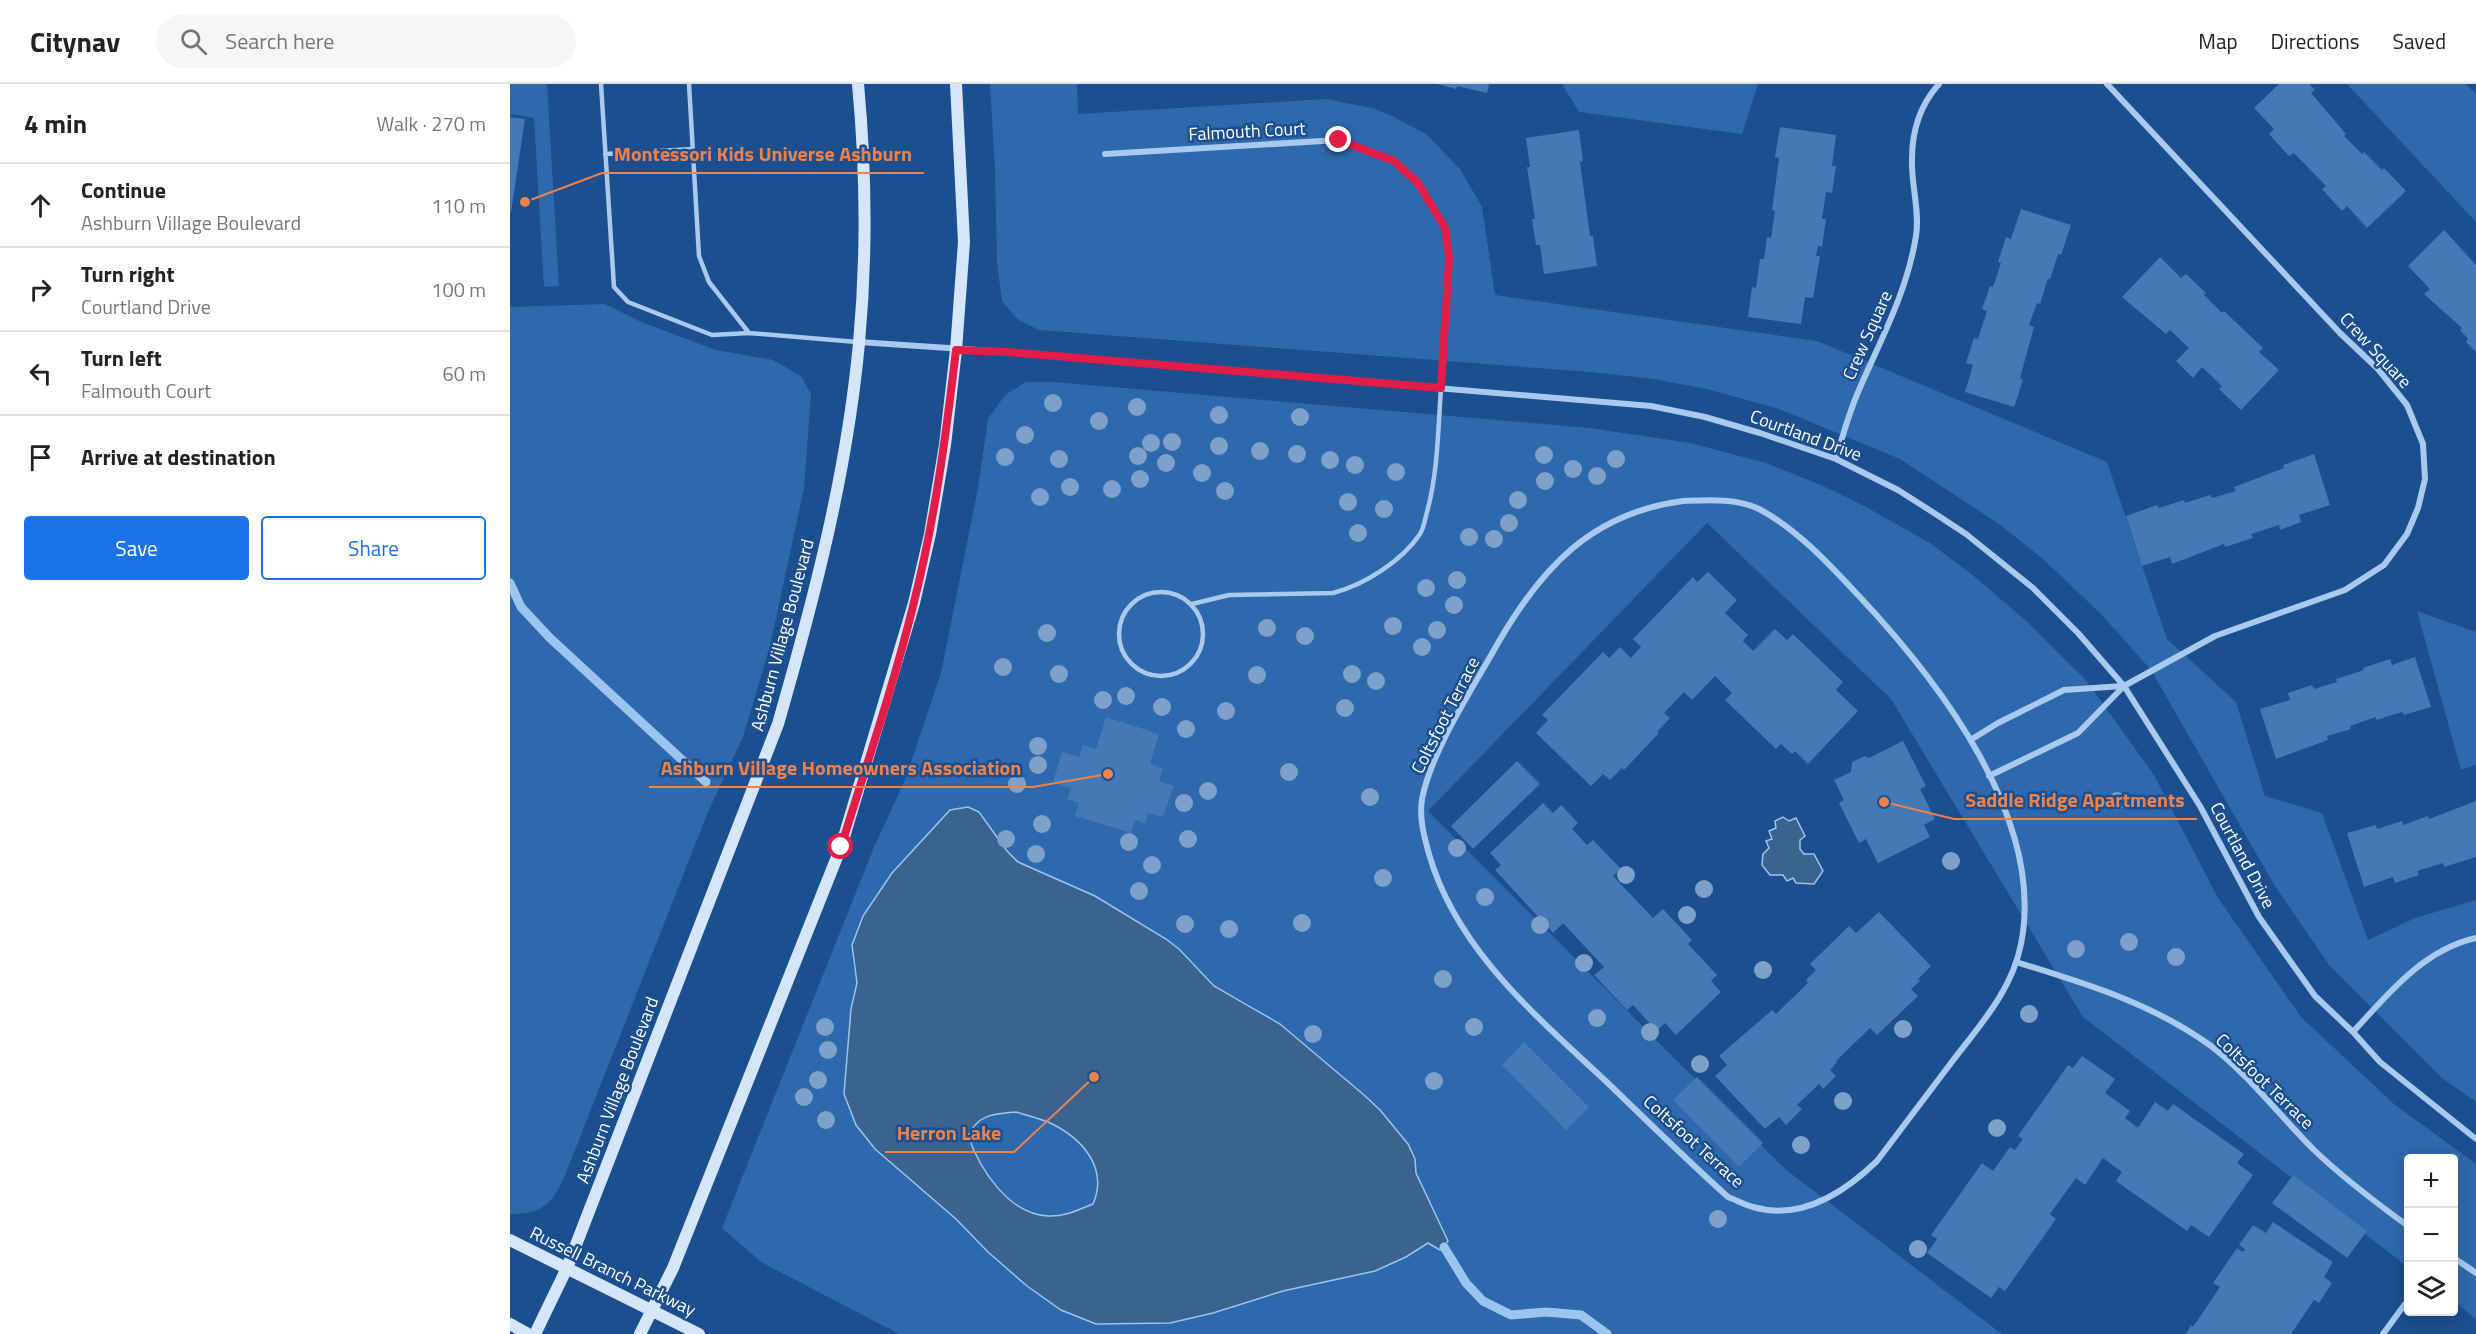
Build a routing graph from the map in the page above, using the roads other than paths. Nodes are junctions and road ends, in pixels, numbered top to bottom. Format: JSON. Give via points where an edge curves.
{"nodes":[{"id":1,"x":601,"y":84,"type":"edge"},
{"id":2,"x":689,"y":84,"type":"edge"},
{"id":3,"x":858,"y":84,"type":"edge"},
{"id":4,"x":956,"y":84,"type":"edge"},
{"id":5,"x":1939,"y":84,"type":"edge"},
{"id":6,"x":2107,"y":84,"type":"edge"},
{"id":7,"x":693,"y":149,"type":"junction"},
{"id":8,"x":605,"y":154,"type":"junction"},
{"id":9,"x":1105,"y":154,"type":"dead end"},
{"id":10,"x":749,"y":333,"type":"junction"},
{"id":11,"x":860,"y":342,"type":"junction"},
{"id":12,"x":956,"y":350,"type":"junction"},
{"id":13,"x":1441,"y":388,"type":"junction"},
{"id":14,"x":1836,"y":459,"type":"junction"},
{"id":15,"x":1192,"y":604,"type":"junction"},
{"id":16,"x":2124,"y":686,"type":"junction"},
{"id":17,"x":1972,"y":739,"type":"junction"},
{"id":18,"x":1989,"y":776,"type":"junction"},
{"id":19,"x":2476,"y":938,"type":"edge"},
{"id":20,"x":2016,"y":963,"type":"junction"},
{"id":21,"x":2353,"y":1032,"type":"junction"},
{"id":22,"x":2476,"y":1138,"type":"edge"},
{"id":23,"x":2404,"y":1222,"type":"edge"},
{"id":24,"x":510,"y":1240,"type":"edge"},
{"id":25,"x":2458,"y":1261,"type":"edge"},
{"id":26,"x":567,"y":1268,"type":"junction"},
{"id":27,"x":2476,"y":1273,"type":"edge"},
{"id":28,"x":2404,"y":1307,"type":"edge"},
{"id":29,"x":653,"y":1310,"type":"junction"},
{"id":30,"x":510,"y":1324,"type":"edge"},
{"id":31,"x":528,"y":1334,"type":"edge"},
{"id":32,"x":535,"y":1334,"type":"edge"},
{"id":33,"x":640,"y":1334,"type":"edge"},
{"id":34,"x":699,"y":1334,"type":"edge"},
{"id":35,"x":2384,"y":1334,"type":"edge"}],
"edges":[{"from":1,"to":8,"type":"lane"},
{"from":2,"to":7,"type":"lane"},
{"from":3,"to":11,"type":"main road","name":"Ashburn Village Boulevard","via":[[864,235]]},
{"from":4,"to":12,"type":"main road","via":[[964,242]]},
{"from":5,"to":14,"type":"street","name":"Crew Square","via":[[1917,118],[1912,160],[1918,204],[1917,234],[1909,275],[1848,417]]},
{"from":6,"to":16,"type":"street","name":"Crew Square","via":[[2407,405],[2423,444],[2425,479],[2407,534],[2384,565],[2345,590],[2215,636]]},
{"from":7,"to":8,"type":"lane"},
{"from":7,"to":10,"type":"lane","via":[[699,256],[709,282]]},
{"from":8,"to":10,"type":"lane","via":[[614,287],[628,302],[712,335]]},
{"from":9,"to":13,"type":"street","name":"Falmouth Court","via":[[1339,140],[1394,161],[1418,183],[1445,228],[1449,258]]},
{"from":10,"to":11,"type":"lane"},
{"from":11,"to":12,"type":"street","name":"Courtland Drive"},
{"from":11,"to":26,"type":"main road","name":"Ashburn Village Boulevard","via":[[847,438],[828,533],[778,724]]},
{"from":12,"to":13,"type":"street","name":"Courtland Drive"},
{"from":12,"to":29,"type":"main road","via":[[930,534],[914,603],[841,847],[674,1268]]},
{"from":13,"to":14,"type":"street","name":"Courtland Drive","via":[[1651,406],[1705,417]]},
{"from":13,"to":15,"type":"lane","via":[[1433,488],[1421,533],[1395,560],[1349,589],[1229,595]]},
{"from":14,"to":16,"type":"street","name":"Courtland Drive","via":[[1898,490],[1966,534],[2033,588]]},
{"from":15,"to":15,"type":"lane","via":[[1175,593],[1155,591],[1137,599],[1122,616],[1118,636],[1129,663],[1140,672],[1160,677],[1176,674],[1191,664],[1202,647],[1203,624]]},
{"from":16,"to":17,"type":"street","via":[[2064,690]]},
{"from":16,"to":18,"type":"street","via":[[2078,733]]},
{"from":16,"to":21,"type":"street","name":"Courtland Drive","via":[[2200,806],[2259,917],[2315,996]]},
{"from":17,"to":18,"type":"street","name":"Coltsfoot Terrace"},
{"from":17,"to":20,"type":"street","name":"Coltsfoot Terrace","via":[[1876,615],[1834,569],[1784,526],[1757,508],[1729,501],[1662,504],[1627,514],[1597,530],[1572,548],[1537,583],[1517,611],[1434,764],[1422,800],[1422,829],[1446,900],[1515,995],[1710,1181],[1728,1197],[1754,1208],[1783,1211],[1824,1201],[1877,1161],[1992,1009]]},
{"from":18,"to":20,"type":"street","name":"Coltsfoot Terrace","via":[[2010,823],[2022,868],[2025,915]]},
{"from":19,"to":21,"type":"street","via":[[2437,953],[2405,977]]},
{"from":20,"to":23,"type":"street","name":"Coltsfoot Terrace","via":[[2104,989],[2144,1006],[2211,1047],[2314,1150]]},
{"from":21,"to":22,"type":"street","name":"Courtland Drive","via":[[2380,1062]]},
{"from":24,"to":26,"type":"main road","name":"Russell Branch Parkway"},
{"from":25,"to":27,"type":"street"},
{"from":26,"to":29,"type":"main road","name":"Russell Branch Parkway"},
{"from":26,"to":32,"type":"main road","name":"Ashburn Village Boulevard"},
{"from":28,"to":35,"type":"street"},
{"from":29,"to":33,"type":"main road"},
{"from":29,"to":34,"type":"main road","name":"Russell Branch Parkway"},
{"from":30,"to":31,"type":"main road"}]}
